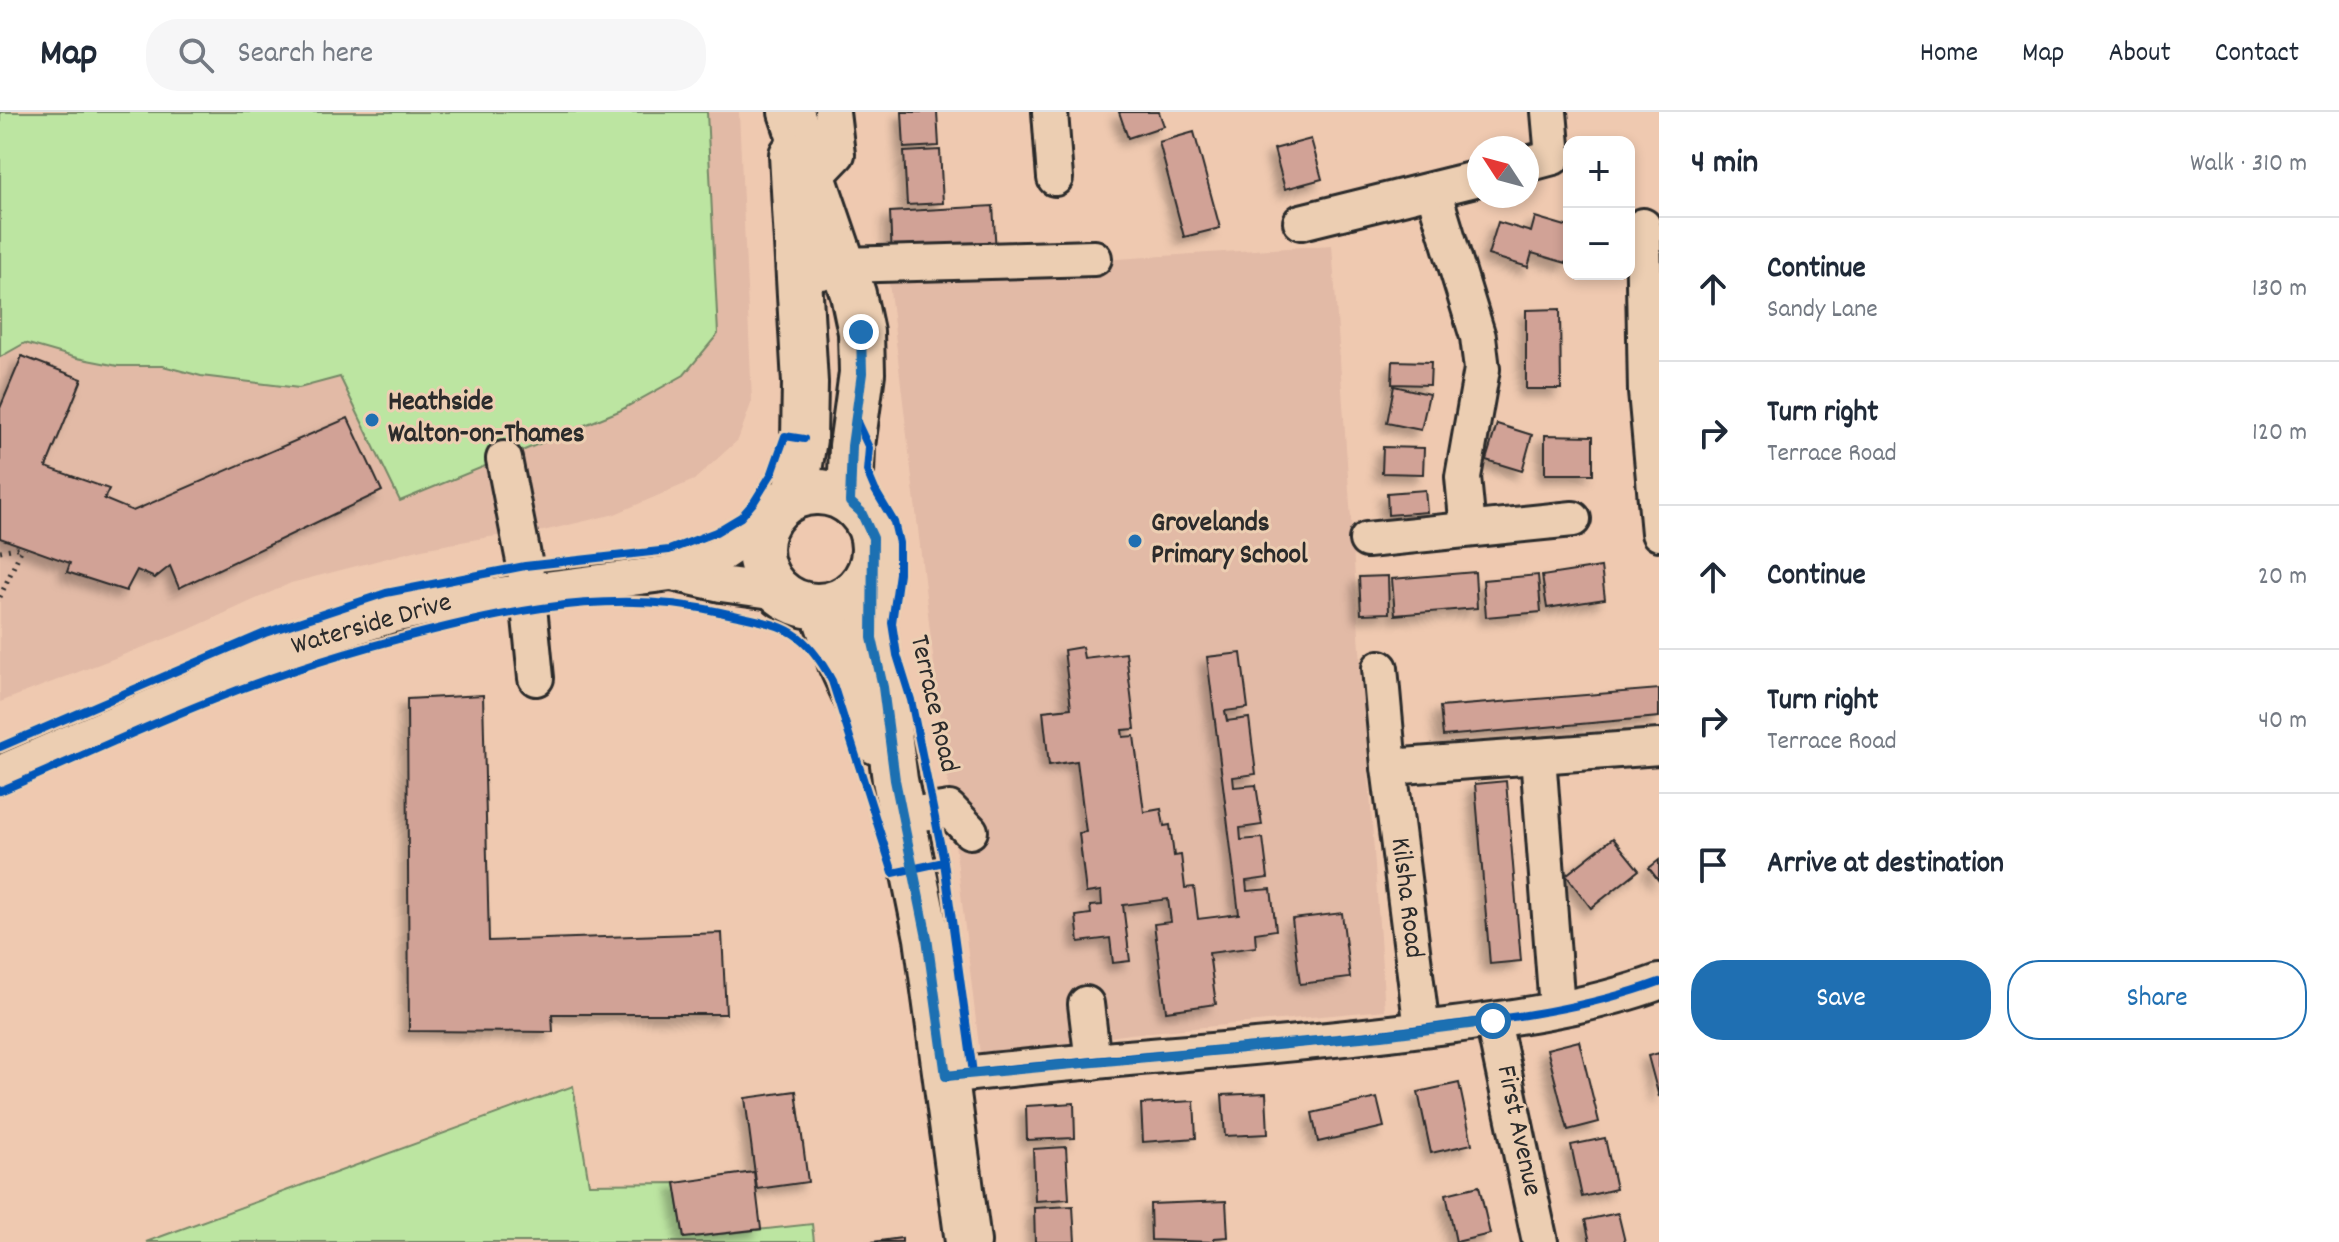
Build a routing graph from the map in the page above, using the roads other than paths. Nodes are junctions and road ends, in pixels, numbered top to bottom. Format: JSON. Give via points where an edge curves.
{"nodes":[{"id":1,"x":791,"y":112,"type":"edge"},
{"id":2,"x":832,"y":112,"type":"edge"},
{"id":3,"x":1050,"y":112,"type":"edge"},
{"id":4,"x":1549,"y":112,"type":"edge"},
{"id":5,"x":1539,"y":161,"type":"edge"},
{"id":6,"x":814,"y":178,"type":"junction"},
{"id":7,"x":1055,"y":178,"type":"dead end"},
{"id":8,"x":1467,"y":181,"type":"edge"},
{"id":9,"x":1433,"y":190,"type":"junction"},
{"id":10,"x":1301,"y":222,"type":"dead end"},
{"id":11,"x":1643,"y":226,"type":"dead end"},
{"id":12,"x":1094,"y":258,"type":"dead end"},
{"id":13,"x":843,"y":265,"type":"junction"},
{"id":14,"x":797,"y":279,"type":"junction"},
{"id":15,"x":1653,"y":391,"type":"edge"},
{"id":16,"x":504,"y":459,"type":"dead end"},
{"id":17,"x":850,"y":502,"type":"junction"},
{"id":18,"x":781,"y":510,"type":"junction"},
{"id":19,"x":1573,"y":519,"type":"dead end"},
{"id":20,"x":1468,"y":529,"type":"junction"},
{"id":21,"x":1659,"y":533,"type":"edge"},
{"id":22,"x":1367,"y":540,"type":"dead end"},
{"id":23,"x":871,"y":568,"type":"junction"},
{"id":24,"x":671,"y":573,"type":"junction"},
{"id":25,"x":526,"y":589,"type":"junction"},
{"id":26,"x":780,"y":592,"type":"junction"},
{"id":27,"x":822,"y":606,"type":"junction"},
{"id":28,"x":1380,"y":668,"type":"dead end"},
{"id":29,"x":536,"y":678,"type":"dead end"},
{"id":30,"x":1659,"y":747,"type":"edge"},
{"id":31,"x":1538,"y":756,"type":"junction"},
{"id":32,"x":1389,"y":767,"type":"junction"},
{"id":33,"x":0,"y":773,"type":"edge"},
{"id":34,"x":899,"y":798,"type":"junction"},
{"id":35,"x":970,"y":831,"type":"dead end"},
{"id":36,"x":1659,"y":982,"type":"edge"},
{"id":37,"x":1086,"y":1004,"type":"dead end"},
{"id":38,"x":1557,"y":1009,"type":"junction"},
{"id":39,"x":1493,"y":1021,"type":"junction"},
{"id":40,"x":1422,"y":1029,"type":"junction"},
{"id":41,"x":1093,"y":1062,"type":"junction"},
{"id":42,"x":946,"y":1076,"type":"junction"},
{"id":43,"x":968,"y":1242,"type":"edge"},
{"id":44,"x":1540,"y":1242,"type":"edge"}],
"edges":[{"from":1,"to":6,"type":"main road"},
{"from":1,"to":14,"type":"main road"},
{"from":2,"to":6,"type":"street","via":[[837,154]]},
{"from":3,"to":7,"type":"street"},
{"from":4,"to":5,"type":"street","via":[[1553,157]]},
{"from":6,"to":13,"type":"main road"},
{"from":8,"to":9,"type":"street"},
{"from":9,"to":10,"type":"street"},
{"from":9,"to":20,"type":"street","via":[[1478,337],[1482,369],[1463,477]]},
{"from":11,"to":15,"type":"street"},
{"from":12,"to":13,"type":"street"},
{"from":13,"to":14,"type":"street"},
{"from":13,"to":17,"type":"main road","via":[[861,332]]},
{"from":14,"to":18,"type":"main road","via":[[804,439]]},
{"from":15,"to":21,"type":"street"},
{"from":16,"to":25,"type":"street"},
{"from":17,"to":18,"type":"main road","via":[[823,492]]},
{"from":17,"to":23,"type":"main road","via":[[873,538]]},
{"from":18,"to":24,"type":"street","name":"Waterside Drive","via":[[718,556]]},
{"from":18,"to":26,"type":"main road","via":[[760,548],[762,567]]},
{"from":19,"to":20,"type":"street"},
{"from":20,"to":22,"type":"street"},
{"from":23,"to":27,"type":"main road","via":[[860,587],[843,600]]},
{"from":23,"to":34,"type":"main road","name":"Terrace Road","via":[[872,638]]},
{"from":24,"to":25,"type":"street","name":"Waterside Drive"},
{"from":24,"to":26,"type":"street","name":"Waterside Drive"},
{"from":25,"to":29,"type":"street"},
{"from":25,"to":33,"type":"street","name":"Waterside Drive","via":[[392,615],[274,654]]},
{"from":26,"to":27,"type":"main road","via":[[802,604]]},
{"from":27,"to":34,"type":"main road","name":"Terrace Road"},
{"from":28,"to":32,"type":"street","name":"Kilsha Road"},
{"from":30,"to":31,"type":"street"},
{"from":31,"to":32,"type":"street"},
{"from":31,"to":38,"type":"street"},
{"from":32,"to":40,"type":"street","name":"Kilsha Road"},
{"from":34,"to":35,"type":"street","via":[[949,809]]},
{"from":34,"to":42,"type":"main road","name":"Terrace Road","via":[[927,938]]},
{"from":36,"to":38,"type":"street"},
{"from":37,"to":41,"type":"street"},
{"from":38,"to":39,"type":"street"},
{"from":39,"to":40,"type":"street"},
{"from":39,"to":44,"type":"street","name":"First Avenue"},
{"from":40,"to":41,"type":"street"},
{"from":41,"to":42,"type":"street"},
{"from":42,"to":43,"type":"main road","name":"Terrace Road"}]}
